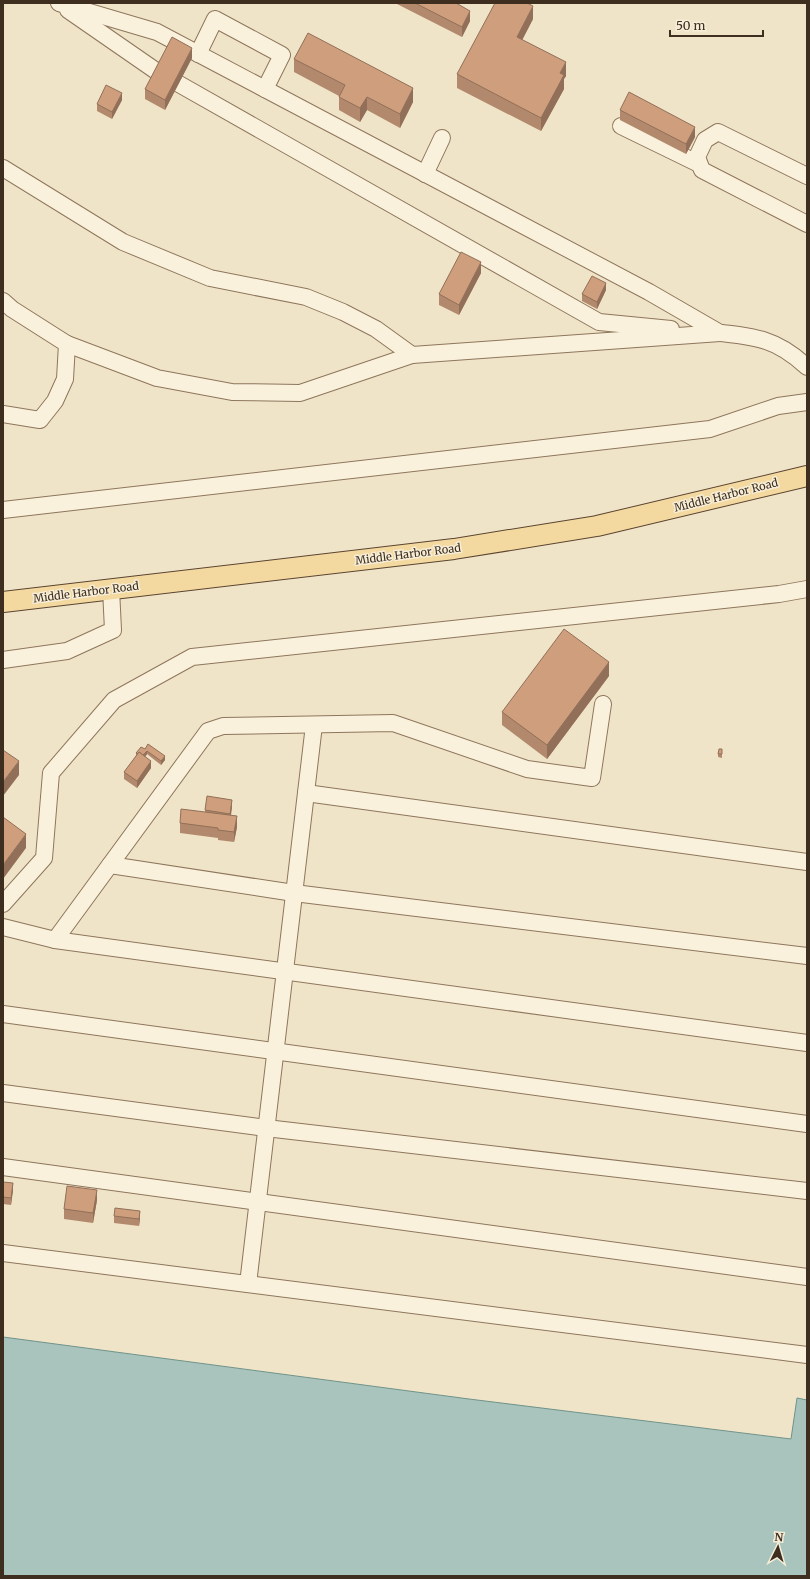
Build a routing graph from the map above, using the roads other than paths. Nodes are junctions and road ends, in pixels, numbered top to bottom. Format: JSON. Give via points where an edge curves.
{"nodes":[{"id":1,"x":58,"y":3,"type":"edge"},
{"id":2,"x":198,"y":54,"type":"junction"},
{"id":3,"x":159,"y":73,"type":"edge"},
{"id":4,"x":179,"y":84,"type":"edge"},
{"id":5,"x":265,"y":89,"type":"junction"},
{"id":6,"x":621,"y":126,"type":"dead end"},
{"id":7,"x":442,"y":138,"type":"dead end"},
{"id":8,"x":699,"y":164,"type":"junction"},
{"id":9,"x":3,"y":168,"type":"edge"},
{"id":10,"x":425,"y":174,"type":"junction"},
{"id":11,"x":807,"y":176,"type":"edge"},
{"id":12,"x":807,"y":224,"type":"edge"},
{"id":13,"x":3,"y":301,"type":"edge"},
{"id":14,"x":720,"y":333,"type":"junction"},
{"id":15,"x":67,"y":344,"type":"junction"},
{"id":16,"x":412,"y":356,"type":"junction"},
{"id":17,"x":807,"y":367,"type":"edge"},
{"id":18,"x":807,"y":402,"type":"edge"},
{"id":19,"x":3,"y":414,"type":"edge"},
{"id":20,"x":807,"y":476,"type":"edge"},
{"id":21,"x":3,"y":510,"type":"edge"},
{"id":22,"x":111,"y":589,"type":"junction"},
{"id":23,"x":807,"y":589,"type":"edge"},
{"id":24,"x":3,"y":602,"type":"edge"},
{"id":25,"x":3,"y":660,"type":"edge"},
{"id":26,"x":603,"y":704,"type":"dead end"},
{"id":27,"x":314,"y":725,"type":"junction"},
{"id":28,"x":306,"y":793,"type":"junction"},
{"id":29,"x":807,"y":862,"type":"edge"},
{"id":30,"x":110,"y":865,"type":"junction"},
{"id":31,"x":294,"y":893,"type":"junction"},
{"id":32,"x":3,"y":904,"type":"edge"},
{"id":33,"x":3,"y":927,"type":"edge"},
{"id":34,"x":55,"y":940,"type":"junction"},
{"id":35,"x":807,"y":956,"type":"edge"},
{"id":36,"x":285,"y":971,"type":"junction"},
{"id":37,"x":3,"y":1014,"type":"edge"},
{"id":38,"x":807,"y":1043,"type":"edge"},
{"id":39,"x":275,"y":1050,"type":"junction"},
{"id":40,"x":3,"y":1093,"type":"edge"},
{"id":41,"x":807,"y":1124,"type":"edge"},
{"id":42,"x":266,"y":1128,"type":"junction"},
{"id":43,"x":3,"y":1167,"type":"edge"},
{"id":44,"x":807,"y":1191,"type":"edge"},
{"id":45,"x":258,"y":1201,"type":"junction"},
{"id":46,"x":3,"y":1253,"type":"edge"},
{"id":47,"x":807,"y":1277,"type":"edge"},
{"id":48,"x":248,"y":1284,"type":"junction"},
{"id":49,"x":807,"y":1355,"type":"edge"}],
"edges":[{"from":1,"to":2,"type":"street","via":[[156,32]]},
{"from":1,"to":3,"type":"street"},
{"from":2,"to":5,"type":"street"},
{"from":2,"to":5,"type":"street","via":[[215,19],[282,55]]},
{"from":4,"to":14,"type":"street","via":[[599,322]]},
{"from":5,"to":10,"type":"street"},
{"from":6,"to":8,"type":"street"},
{"from":7,"to":10,"type":"street"},
{"from":8,"to":11,"type":"street","via":[[697,157],[705,140],[701,135],[718,132]]},
{"from":8,"to":12,"type":"street","via":[[702,170]]},
{"from":9,"to":16,"type":"street","via":[[123,242],[210,278],[306,297],[376,329]]},
{"from":10,"to":14,"type":"street","via":[[649,292]]},
{"from":13,"to":15,"type":"street"},
{"from":14,"to":16,"type":"street"},
{"from":14,"to":17,"type":"street","via":[[762,338],[792,353]]},
{"from":15,"to":16,"type":"street","via":[[157,378],[232,392],[300,393]]},
{"from":15,"to":19,"type":"street","via":[[65,379],[55,401],[40,420]]},
{"from":18,"to":21,"type":"street","via":[[778,406],[710,429]]},
{"from":20,"to":22,"type":"main road","name":"Middle Harbor Road","via":[[597,526],[454,549]]},
{"from":22,"to":24,"type":"main road","name":"Middle Harbor Road"},
{"from":22,"to":25,"type":"street","via":[[113,630],[67,651]]},
{"from":23,"to":32,"type":"street","via":[[192,657],[114,700],[51,773],[44,858]]},
{"from":26,"to":27,"type":"street","via":[[592,778],[527,769],[393,723]]},
{"from":27,"to":28,"type":"street"},
{"from":27,"to":30,"type":"street","via":[[223,726],[208,730]]},
{"from":28,"to":29,"type":"street"},
{"from":28,"to":31,"type":"street"},
{"from":30,"to":31,"type":"street"},
{"from":30,"to":34,"type":"street"},
{"from":31,"to":35,"type":"street"},
{"from":31,"to":36,"type":"street"},
{"from":33,"to":34,"type":"street"},
{"from":34,"to":36,"type":"street"},
{"from":36,"to":38,"type":"street"},
{"from":36,"to":39,"type":"street"},
{"from":37,"to":39,"type":"street"},
{"from":39,"to":41,"type":"street"},
{"from":39,"to":42,"type":"street"},
{"from":40,"to":42,"type":"street"},
{"from":42,"to":44,"type":"street"},
{"from":42,"to":45,"type":"street"},
{"from":43,"to":45,"type":"street"},
{"from":45,"to":47,"type":"street"},
{"from":45,"to":48,"type":"street"},
{"from":46,"to":48,"type":"street"},
{"from":48,"to":49,"type":"street"}]}
